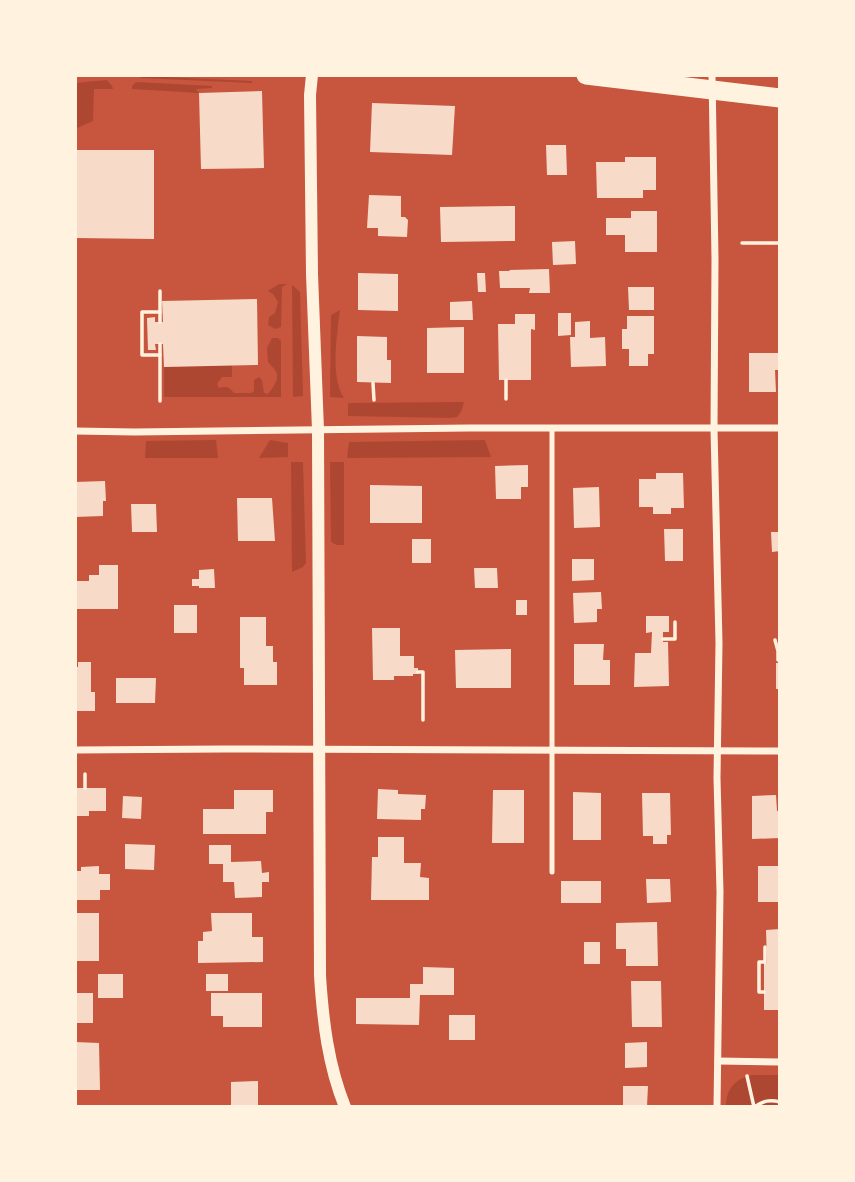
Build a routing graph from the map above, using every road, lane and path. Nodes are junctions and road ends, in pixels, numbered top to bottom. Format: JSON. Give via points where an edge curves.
{"nodes":[{"id":1,"x":312,"y":75,"type":"edge"},
{"id":2,"x":586,"y":75,"type":"edge"},
{"id":3,"x":712,"y":83,"type":"edge"},
{"id":4,"x":780,"y":98,"type":"edge"},
{"id":5,"x":742,"y":243,"type":"dead end"},
{"id":6,"x":780,"y":243,"type":"edge"},
{"id":7,"x":160,"y":291,"type":"dead end"},
{"id":8,"x":160,"y":312,"type":"junction"},
{"id":9,"x":160,"y":322,"type":"dead end"},
{"id":10,"x":160,"y":344,"type":"dead end"},
{"id":11,"x":160,"y":355,"type":"junction"},
{"id":12,"x":506,"y":380,"type":"dead end"},
{"id":13,"x":373,"y":383,"type":"dead end"},
{"id":14,"x":506,"y":399,"type":"dead end"},
{"id":15,"x":374,"y":400,"type":"dead end"},
{"id":16,"x":160,"y":401,"type":"dead end"},
{"id":17,"x":552,"y":428,"type":"junction"},
{"id":18,"x":780,"y":428,"type":"edge"},
{"id":19,"x":318,"y":429,"type":"junction"},
{"id":20,"x":714,"y":429,"type":"junction"},
{"id":21,"x":75,"y":431,"type":"edge"},
{"id":22,"x":675,"y":622,"type":"dead end"},
{"id":23,"x":663,"y":639,"type":"dead end"},
{"id":24,"x":775,"y":640,"type":"dead end"},
{"id":25,"x":780,"y":660,"type":"edge"},
{"id":26,"x":418,"y":672,"type":"dead end"},
{"id":27,"x":423,"y":720,"type":"dead end"},
{"id":28,"x":75,"y":750,"type":"edge"},
{"id":29,"x":319,"y":750,"type":"junction"},
{"id":30,"x":551,"y":751,"type":"junction"},
{"id":31,"x":780,"y":751,"type":"edge"},
{"id":32,"x":718,"y":752,"type":"junction"},
{"id":33,"x":85,"y":775,"type":"dead end"},
{"id":34,"x":85,"y":788,"type":"dead end"},
{"id":35,"x":552,"y":872,"type":"dead end"},
{"id":36,"x":765,"y":947,"type":"dead end"},
{"id":37,"x":764,"y":992,"type":"dead end"},
{"id":38,"x":718,"y":1061,"type":"junction"},
{"id":39,"x":780,"y":1062,"type":"edge"},
{"id":40,"x":747,"y":1076,"type":"dead end"},
{"id":41,"x":780,"y":1102,"type":"edge"},
{"id":42,"x":345,"y":1107,"type":"edge"},
{"id":43,"x":717,"y":1107,"type":"edge"},
{"id":44,"x":754,"y":1107,"type":"edge"}],
"edges":[{"from":1,"to":19,"type":"street"},
{"from":2,"to":3,"type":"highway"},
{"from":3,"to":4,"type":"highway"},
{"from":3,"to":20,"type":"street"},
{"from":5,"to":6,"type":"path"},
{"from":7,"to":8,"type":"path"},
{"from":8,"to":9,"type":"path"},
{"from":8,"to":11,"type":"path","via":[[142,312],[142,355]]},
{"from":10,"to":11,"type":"path"},
{"from":11,"to":16,"type":"path"},
{"from":12,"to":14,"type":"path"},
{"from":13,"to":15,"type":"path"},
{"from":17,"to":19,"type":"street"},
{"from":17,"to":20,"type":"street"},
{"from":17,"to":30,"type":"lane"},
{"from":18,"to":20,"type":"street"},
{"from":19,"to":21,"type":"street"},
{"from":19,"to":29,"type":"street"},
{"from":20,"to":32,"type":"street"},
{"from":22,"to":23,"type":"path","via":[[674,639]]},
{"from":24,"to":25,"type":"path"},
{"from":26,"to":27,"type":"path","via":[[423,672]]},
{"from":28,"to":29,"type":"street"},
{"from":29,"to":30,"type":"street"},
{"from":29,"to":42,"type":"street","via":[[322,1005],[331,1068]]},
{"from":30,"to":32,"type":"street"},
{"from":30,"to":35,"type":"lane"},
{"from":31,"to":32,"type":"street"},
{"from":32,"to":38,"type":"street"},
{"from":33,"to":34,"type":"path"},
{"from":36,"to":37,"type":"path","via":[[765,962],[759,962],[759,992]]},
{"from":38,"to":39,"type":"street"},
{"from":38,"to":43,"type":"street"},
{"from":40,"to":44,"type":"path"},
{"from":41,"to":44,"type":"path","via":[[764,1101]]}]}
